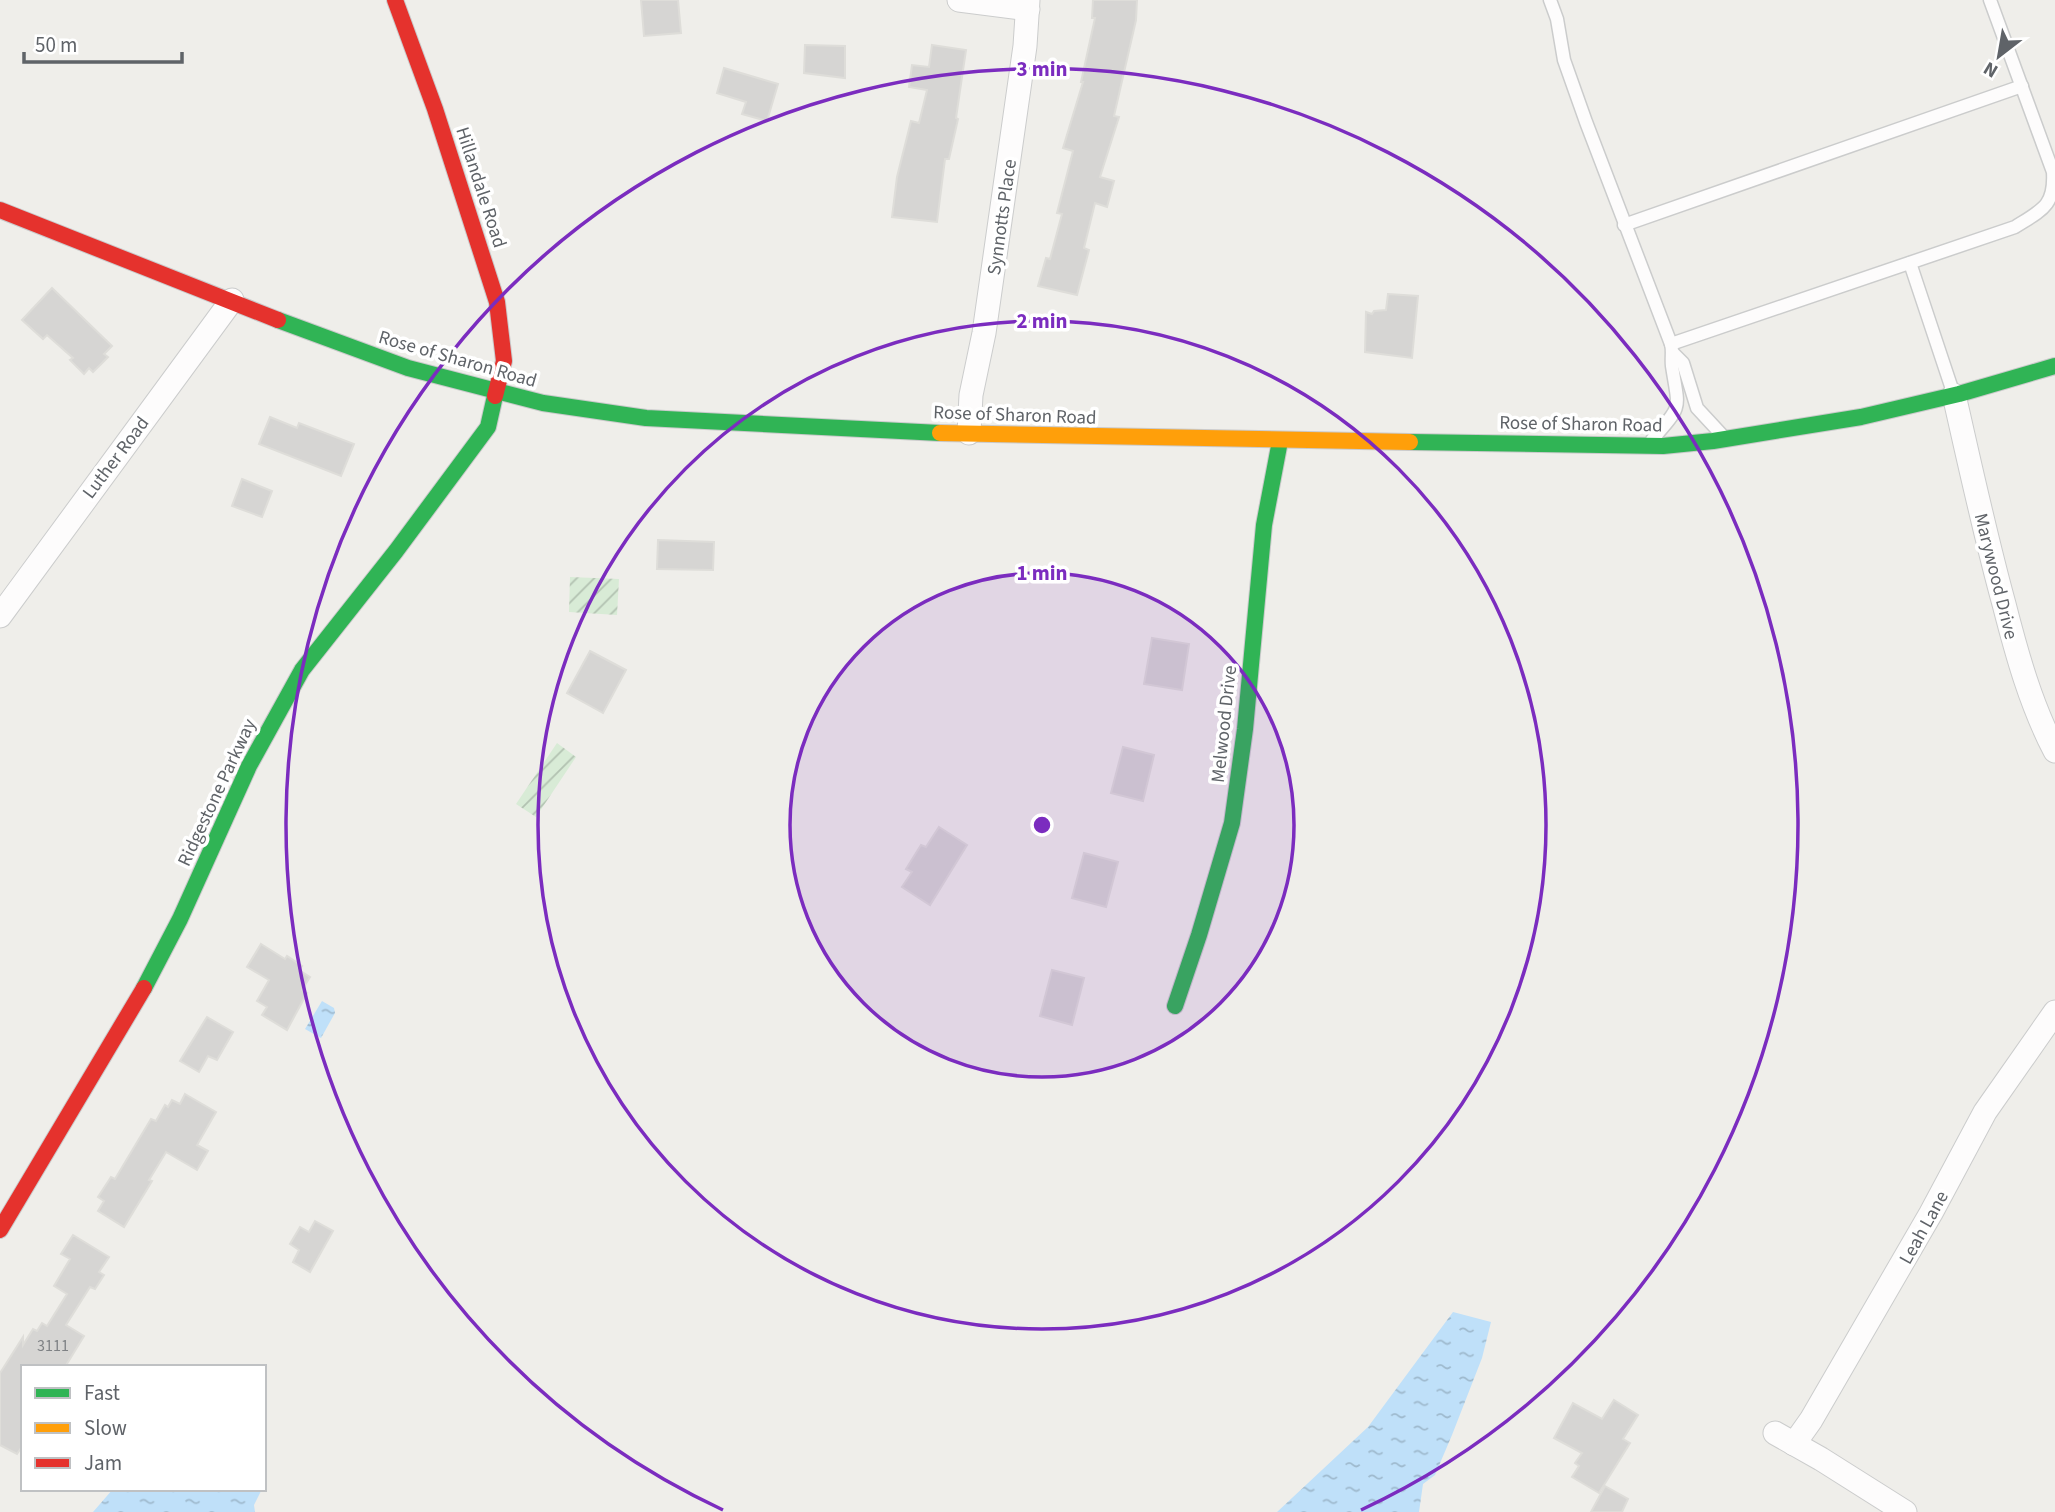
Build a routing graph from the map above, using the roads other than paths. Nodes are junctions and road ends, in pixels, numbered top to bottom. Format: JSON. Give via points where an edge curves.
{"nodes":[{"id":1,"x":395,"y":0,"type":"edge"},
{"id":2,"x":958,"y":0,"type":"edge"},
{"id":3,"x":1550,"y":0,"type":"edge"},
{"id":4,"x":1563,"y":0,"type":"edge"},
{"id":5,"x":1990,"y":0,"type":"edge"},
{"id":6,"x":1028,"y":5,"type":"edge"},
{"id":7,"x":1557,"y":19,"type":"junction"},
{"id":8,"x":2022,"y":86,"type":"junction"},
{"id":9,"x":0,"y":210,"type":"edge"},
{"id":10,"x":1623,"y":225,"type":"junction"},
{"id":11,"x":1910,"y":263,"type":"junction"},
{"id":12,"x":232,"y":300,"type":"junction"},
{"id":13,"x":1672,"y":348,"type":"junction"},
{"id":14,"x":2055,"y":366,"type":"edge"},
{"id":15,"x":498,"y":392,"type":"junction"},
{"id":16,"x":1954,"y":395,"type":"junction"},
{"id":17,"x":969,"y":433,"type":"junction"},
{"id":18,"x":1280,"y":441,"type":"junction"},
{"id":19,"x":1727,"y":441,"type":"junction"},
{"id":20,"x":1647,"y":446,"type":"junction"},
{"id":21,"x":0,"y":616,"type":"edge"},
{"id":22,"x":2055,"y":751,"type":"edge"},
{"id":23,"x":1175,"y":1006,"type":"dead end"},
{"id":24,"x":2055,"y":1012,"type":"edge"},
{"id":25,"x":0,"y":1230,"type":"edge"},
{"id":26,"x":1905,"y":1512,"type":"edge"}],
"edges":[{"from":1,"to":15,"type":"street","name":"Hillandale Road","via":[[497,302],[504,361]]},
{"from":2,"to":6,"type":"street"},
{"from":3,"to":7,"type":"lane"},
{"from":4,"to":7,"type":"lane"},
{"from":5,"to":8,"type":"lane"},
{"from":6,"to":17,"type":"street","name":"Synnotts Place"},
{"from":7,"to":10,"type":"lane","via":[[1564,60]]},
{"from":8,"to":10,"type":"lane"},
{"from":8,"to":11,"type":"lane","via":[[2053,172],[2054,192],[2042,209],[2015,227]]},
{"from":9,"to":12,"type":"street","name":"Rose of Sharon Road"},
{"from":10,"to":13,"type":"lane"},
{"from":11,"to":13,"type":"lane"},
{"from":11,"to":16,"type":"lane"},
{"from":12,"to":15,"type":"street","name":"Rose of Sharon Road","via":[[408,368]]},
{"from":12,"to":21,"type":"street","name":"Luther Road"},
{"from":13,"to":19,"type":"lane","via":[[1683,363],[1697,408]]},
{"from":13,"to":20,"type":"lane","via":[[1679,400],[1675,414]]},
{"from":14,"to":16,"type":"street","name":"Rose of Sharon Road"},
{"from":15,"to":17,"type":"street","name":"Rose of Sharon Road","via":[[646,418]]},
{"from":15,"to":25,"type":"street","name":"Ridgestone Parkway","via":[[488,427],[320,644],[282,703],[151,975]]},
{"from":16,"to":19,"type":"street","name":"Rose of Sharon Road","via":[[1820,427]]},
{"from":16,"to":22,"type":"street","name":"Marywood Drive","via":[[2014,642],[2036,712]]},
{"from":17,"to":18,"type":"street","name":"Rose of Sharon Road"},
{"from":18,"to":20,"type":"street","name":"Rose of Sharon Road"},
{"from":18,"to":23,"type":"street","name":"Melwood Drive","via":[[1264,526],[1245,729],[1231,823]]},
{"from":19,"to":20,"type":"street","name":"Rose of Sharon Road"},
{"from":24,"to":26,"type":"street","name":"Leah Lane","via":[[1985,1112],[1811,1420],[1785,1438]]}]}
